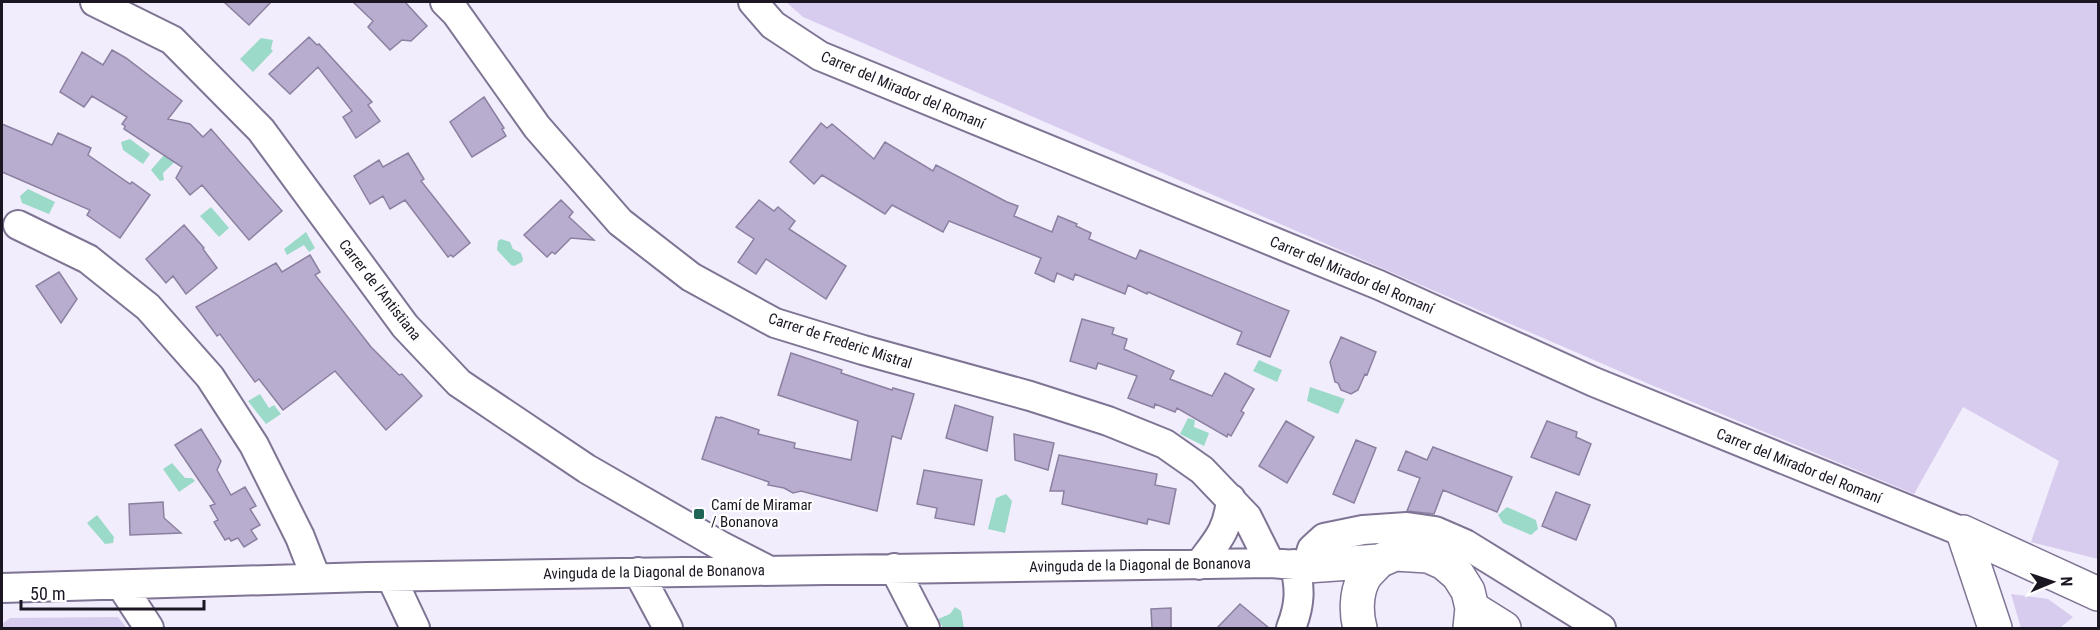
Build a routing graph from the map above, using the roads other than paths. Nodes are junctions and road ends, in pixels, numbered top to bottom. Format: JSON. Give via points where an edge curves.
{"nodes":[{"id":1,"x":95,"y":2,"type":"edge"},
{"id":2,"x":445,"y":2,"type":"edge"},
{"id":3,"x":753,"y":2,"type":"edge"},
{"id":4,"x":18,"y":225,"type":"dead end"},
{"id":5,"x":1231,"y":499,"type":"junction"},
{"id":6,"x":1963,"y":532,"type":"junction"},
{"id":7,"x":1379,"y":561,"type":"junction"},
{"id":8,"x":1290,"y":564,"type":"junction"},
{"id":9,"x":1199,"y":565,"type":"junction"},
{"id":10,"x":894,"y":568,"type":"junction"},
{"id":11,"x":768,"y":570,"type":"junction"},
{"id":12,"x":638,"y":572,"type":"junction"},
{"id":13,"x":391,"y":577,"type":"junction"},
{"id":14,"x":316,"y":578,"type":"junction"},
{"id":15,"x":120,"y":585,"type":"junction"},
{"id":16,"x":2,"y":588,"type":"edge"},
{"id":17,"x":2098,"y":594,"type":"edge"},
{"id":18,"x":1471,"y":618,"type":"edge"},
{"id":19,"x":1357,"y":620,"type":"edge"},
{"id":20,"x":149,"y":628,"type":"edge"},
{"id":21,"x":416,"y":628,"type":"edge"},
{"id":22,"x":668,"y":628,"type":"edge"},
{"id":23,"x":925,"y":628,"type":"edge"},
{"id":24,"x":1291,"y":628,"type":"edge"},
{"id":25,"x":1504,"y":628,"type":"edge"},
{"id":26,"x":1601,"y":628,"type":"edge"},
{"id":27,"x":1995,"y":628,"type":"edge"}],
"edges":[{"from":1,"to":11,"type":"street","name":"Carrer de l'Antistiana","via":[[172,40],[261,130],[405,326],[459,383],[587,469]]},
{"from":2,"to":5,"type":"street","name":"Carrer de Frederic Mistral","via":[[537,127],[620,222],[691,277],[775,323],[1127,428],[1165,444],[1202,470]]},
{"from":3,"to":6,"type":"street","name":"Carrer del Mirador del Romaní","via":[[773,25],[820,56],[1379,285],[1594,382]]},
{"from":4,"to":14,"type":"street","via":[[88,259],[148,307],[210,377],[254,445]]},
{"from":5,"to":8,"type":"street","name":"Carrer de Frederic Mistral"},
{"from":5,"to":9,"type":"street","via":[[1223,532]]},
{"from":6,"to":17,"type":"street"},
{"from":6,"to":27,"type":"street"},
{"from":7,"to":8,"type":"street"},
{"from":7,"to":18,"type":"street","via":[[1395,554],[1428,556],[1444,563],[1468,591]]},
{"from":7,"to":19,"type":"street","via":[[1363,578]]},
{"from":8,"to":9,"type":"street","name":"Avinguda de la Diagonal de Bonanova"},
{"from":8,"to":19,"type":"street","via":[[1333,582]]},
{"from":8,"to":24,"type":"street","name":"Carrer de Frederic Mistral","via":[[1299,581],[1298,609]]},
{"from":8,"to":26,"type":"street","via":[[1324,538],[1407,527],[1435,531],[1465,544]]},
{"from":9,"to":10,"type":"street","name":"Avinguda de la Diagonal de Bonanova"},
{"from":10,"to":11,"type":"street","name":"Avinguda de la Diagonal de Bonanova"},
{"from":10,"to":23,"type":"street"},
{"from":11,"to":12,"type":"street","name":"Avinguda de la Diagonal de Bonanova"},
{"from":12,"to":13,"type":"street","name":"Avinguda de la Diagonal de Bonanova"},
{"from":12,"to":22,"type":"street"},
{"from":13,"to":14,"type":"street","name":"Avinguda de la Diagonal de Bonanova"},
{"from":13,"to":21,"type":"street"},
{"from":14,"to":15,"type":"street","name":"Avinguda de la Diagonal de Bonanova"},
{"from":15,"to":16,"type":"street","name":"Avinguda de la Diagonal de Bonanova"},
{"from":15,"to":20,"type":"street"},
{"from":18,"to":25,"type":"street"}]}
